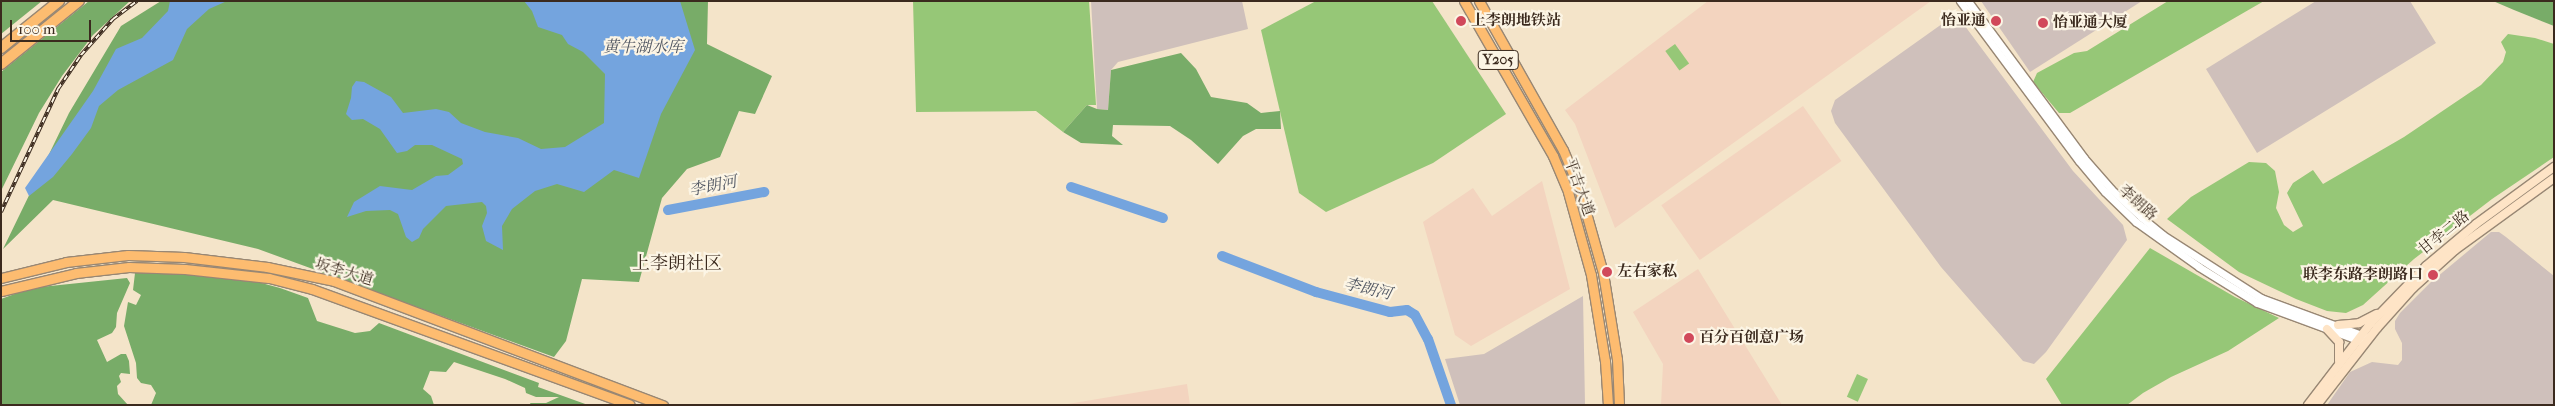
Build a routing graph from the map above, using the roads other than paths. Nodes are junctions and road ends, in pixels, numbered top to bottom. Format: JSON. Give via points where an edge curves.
{"nodes":[{"id":1,"x":59,"y":1,"type":"edge"},
{"id":2,"x":79,"y":1,"type":"edge"},
{"id":3,"x":1464,"y":1,"type":"edge"},
{"id":4,"x":1479,"y":1,"type":"edge"},
{"id":5,"x":1960,"y":1,"type":"edge"},
{"id":6,"x":1968,"y":1,"type":"edge"},
{"id":7,"x":1,"y":48,"type":"edge"},
{"id":8,"x":1,"y":64,"type":"edge"},
{"id":9,"x":2554,"y":168,"type":"edge"},
{"id":10,"x":2554,"y":178,"type":"edge"},
{"id":11,"x":3,"y":277,"type":"edge"},
{"id":12,"x":1,"y":291,"type":"edge"},
{"id":13,"x":2385,"y":308,"type":"junction"},
{"id":14,"x":2338,"y":326,"type":"junction"},
{"id":15,"x":2327,"y":329,"type":"junction"},
{"id":16,"x":2364,"y":339,"type":"junction"},
{"id":17,"x":2339,"y":363,"type":"junction"},
{"id":18,"x":630,"y":405,"type":"edge"},
{"id":19,"x":663,"y":405,"type":"edge"},
{"id":20,"x":1608,"y":405,"type":"edge"},
{"id":21,"x":1619,"y":405,"type":"edge"},
{"id":22,"x":2308,"y":405,"type":"edge"},
{"id":23,"x":2317,"y":405,"type":"edge"}],
"edges":[{"from":1,"to":7,"type":"highway"},
{"from":2,"to":8,"type":"highway"},
{"from":3,"to":20,"type":"main road","name":"平吉大道","number":"Y205","via":[[1553,156],[1568,192],[1591,275],[1605,361]]},
{"from":4,"to":21,"type":"main road","name":"平吉大道","number":"Y205","via":[[1563,150],[1579,188],[1603,273],[1617,359]]},
{"from":5,"to":15,"type":"street","name":"李朗路","via":[[2078,162],[2131,218],[2243,295],[2279,313]]},
{"from":6,"to":14,"type":"street","name":"李朗路","via":[[2084,158],[2124,203],[2163,235],[2240,286],[2282,307]]},
{"from":9,"to":13,"type":"main road","name":"甘李二路","via":[[2450,245]]},
{"from":10,"to":16,"type":"main road","name":"甘李二路","via":[[2430,272]]},
{"from":11,"to":19,"type":"main road","name":"坂李大道","via":[[66,262],[128,255],[184,257],[267,267],[334,280]]},
{"from":12,"to":18,"type":"main road","name":"坂李大道","via":[[68,274],[129,267],[269,278],[312,289]]},
{"from":13,"to":14,"type":"main road","via":[[2359,323]]},
{"from":13,"to":16,"type":"main road","name":"甘李二路"},
{"from":14,"to":16,"type":"street","name":"李朗路"},
{"from":15,"to":16,"type":"street","name":"李朗路"},
{"from":15,"to":17,"type":"main road","via":[[2339,342]]},
{"from":16,"to":17,"type":"main road","name":"甘李二路"},
{"from":16,"to":23,"type":"main road","name":"甘李二路"},
{"from":17,"to":22,"type":"main road","name":"甘李二路"}]}
